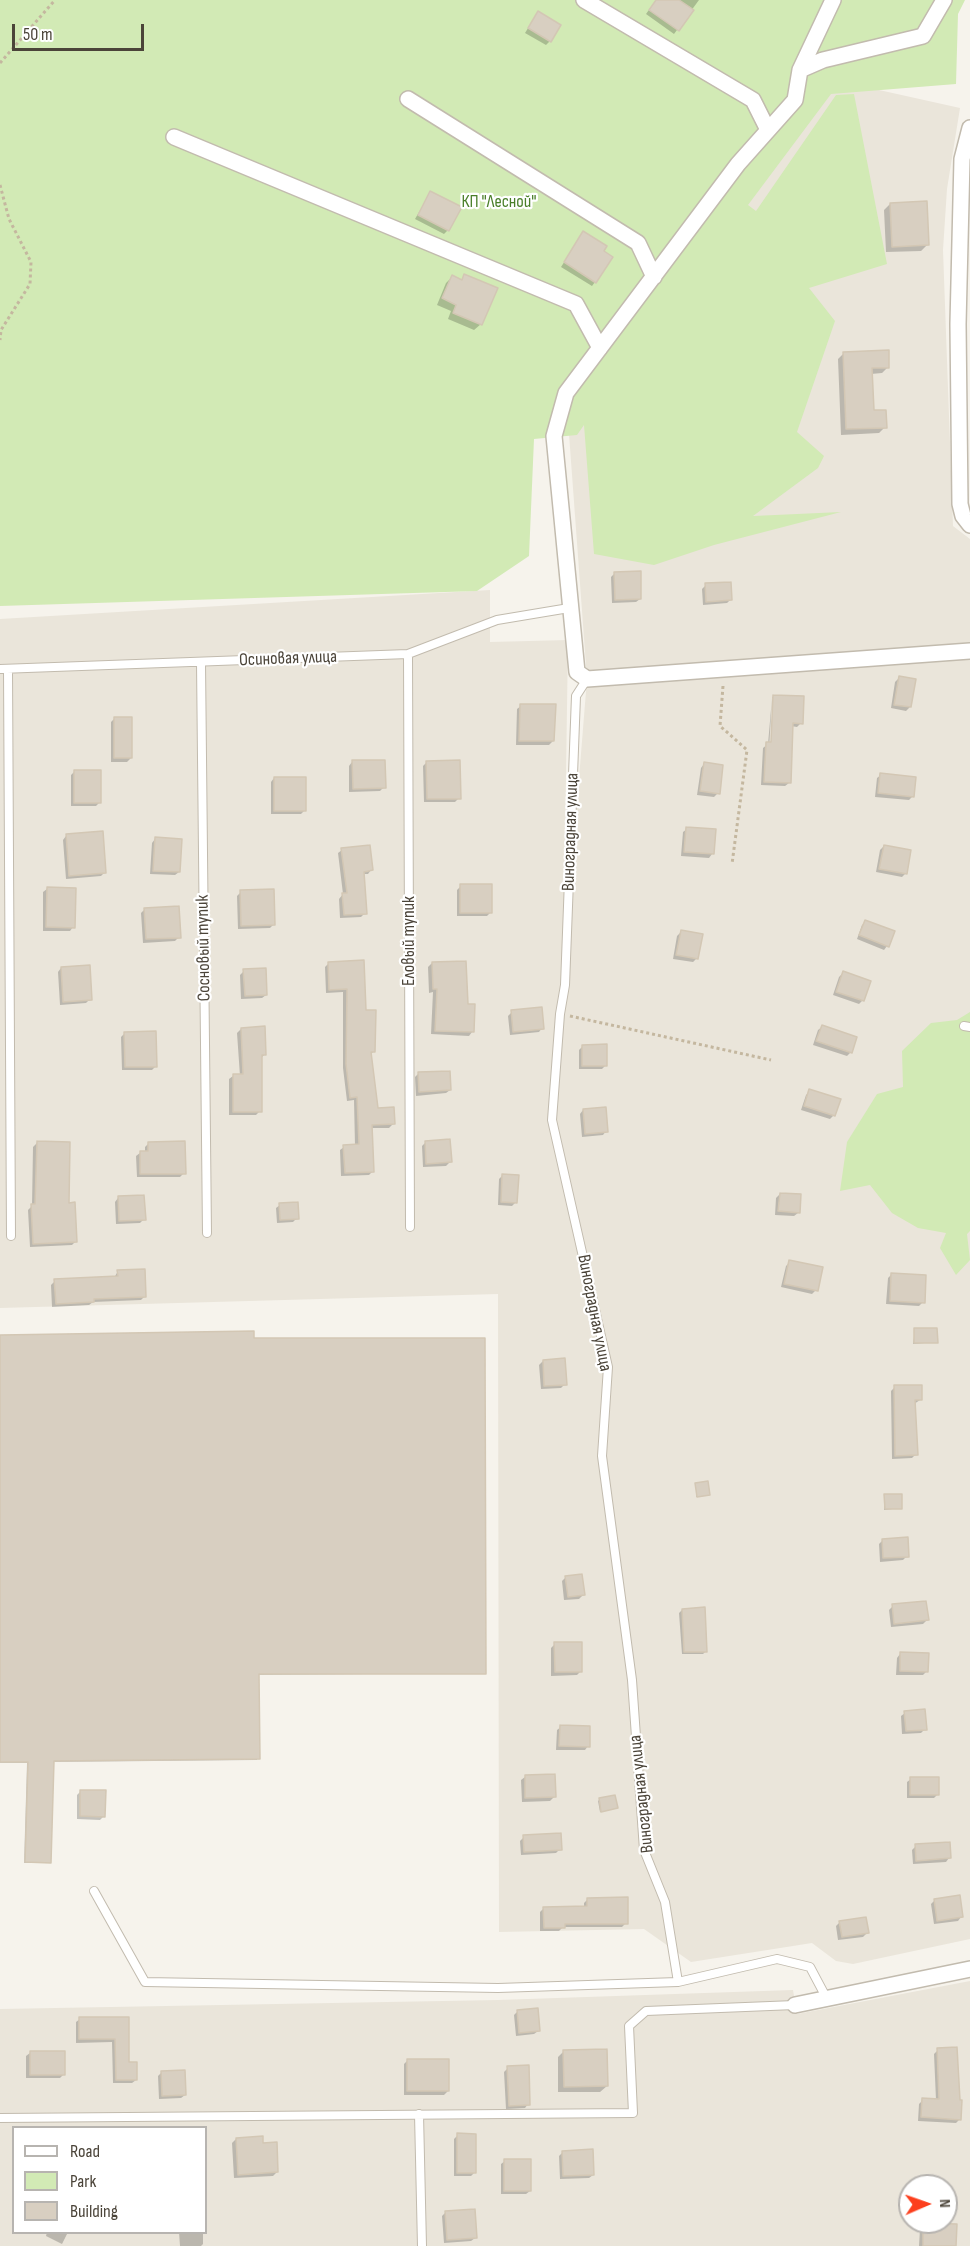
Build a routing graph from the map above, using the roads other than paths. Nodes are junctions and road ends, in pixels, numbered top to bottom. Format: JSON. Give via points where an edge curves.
{"nodes":[{"id":1,"x":584,"y":0,"type":"edge"},
{"id":2,"x":833,"y":0,"type":"edge"},
{"id":3,"x":944,"y":0,"type":"edge"},
{"id":4,"x":800,"y":70,"type":"junction"},
{"id":5,"x":408,"y":99,"type":"dead end"},
{"id":6,"x":970,"y":129,"type":"edge"},
{"id":7,"x":768,"y":130,"type":"junction"},
{"id":8,"x":174,"y":137,"type":"dead end"},
{"id":9,"x":654,"y":277,"type":"junction"},
{"id":10,"x":600,"y":348,"type":"junction"},
{"id":11,"x":970,"y":525,"type":"edge"},
{"id":12,"x":569,"y":608,"type":"junction"},
{"id":13,"x":970,"y":651,"type":"edge"},
{"id":14,"x":408,"y":654,"type":"junction"},
{"id":15,"x":201,"y":663,"type":"junction"},
{"id":16,"x":4,"y":669,"type":"edge"},
{"id":17,"x":587,"y":679,"type":"junction"},
{"id":18,"x":410,"y":1227,"type":"dead end"},
{"id":19,"x":207,"y":1233,"type":"dead end"},
{"id":20,"x":11,"y":1236,"type":"dead end"},
{"id":21,"x":94,"y":1891,"type":"dead end"},
{"id":22,"x":970,"y":1969,"type":"edge"},
{"id":23,"x":678,"y":1982,"type":"junction"},
{"id":24,"x":827,"y":1998,"type":"junction"},
{"id":25,"x":795,"y":2005,"type":"joint"},
{"id":26,"x":419,"y":2114,"type":"junction"},
{"id":27,"x":0,"y":2118,"type":"edge"},
{"id":28,"x":422,"y":2246,"type":"edge"}],
"edges":[{"from":1,"to":7,"type":"street","via":[[753,100]]},
{"from":2,"to":4,"type":"street"},
{"from":3,"to":4,"type":"street","via":[[922,36],[823,60]]},
{"from":4,"to":7,"type":"street","via":[[795,100]]},
{"from":5,"to":9,"type":"street","via":[[638,243]]},
{"from":6,"to":11,"type":"street","via":[[962,159],[958,324],[960,504]]},
{"from":7,"to":9,"type":"street"},
{"from":8,"to":10,"type":"street","via":[[576,304]]},
{"from":9,"to":10,"type":"street"},
{"from":10,"to":12,"type":"street","via":[[566,393],[554,436]]},
{"from":12,"to":14,"type":"lane","name":"Осиновая улица","via":[[496,620]]},
{"from":12,"to":17,"type":"street","via":[[577,672]]},
{"from":13,"to":17,"type":"street"},
{"from":14,"to":15,"type":"lane","name":"Осиновая улица"},
{"from":14,"to":18,"type":"lane","name":"Еловый тупик"},
{"from":15,"to":16,"type":"lane","name":"Осиновая улица"},
{"from":15,"to":19,"type":"lane","name":"Сосновый тупик"},
{"from":16,"to":20,"type":"lane"},
{"from":17,"to":23,"type":"lane","name":"Виноградная улица","via":[[576,696],[565,985],[552,1120],[608,1367],[602,1456],[632,1680],[645,1850],[665,1902]]},
{"from":21,"to":23,"type":"lane","via":[[145,1982],[498,1988]]},
{"from":22,"to":24,"type":"street"},
{"from":23,"to":24,"type":"lane","via":[[777,1959],[810,1967]]},
{"from":24,"to":25,"type":"street"},
{"from":25,"to":26,"type":"lane","via":[[646,2011],[630,2026],[633,2113]]},
{"from":26,"to":27,"type":"lane"},
{"from":26,"to":28,"type":"lane"}]}
